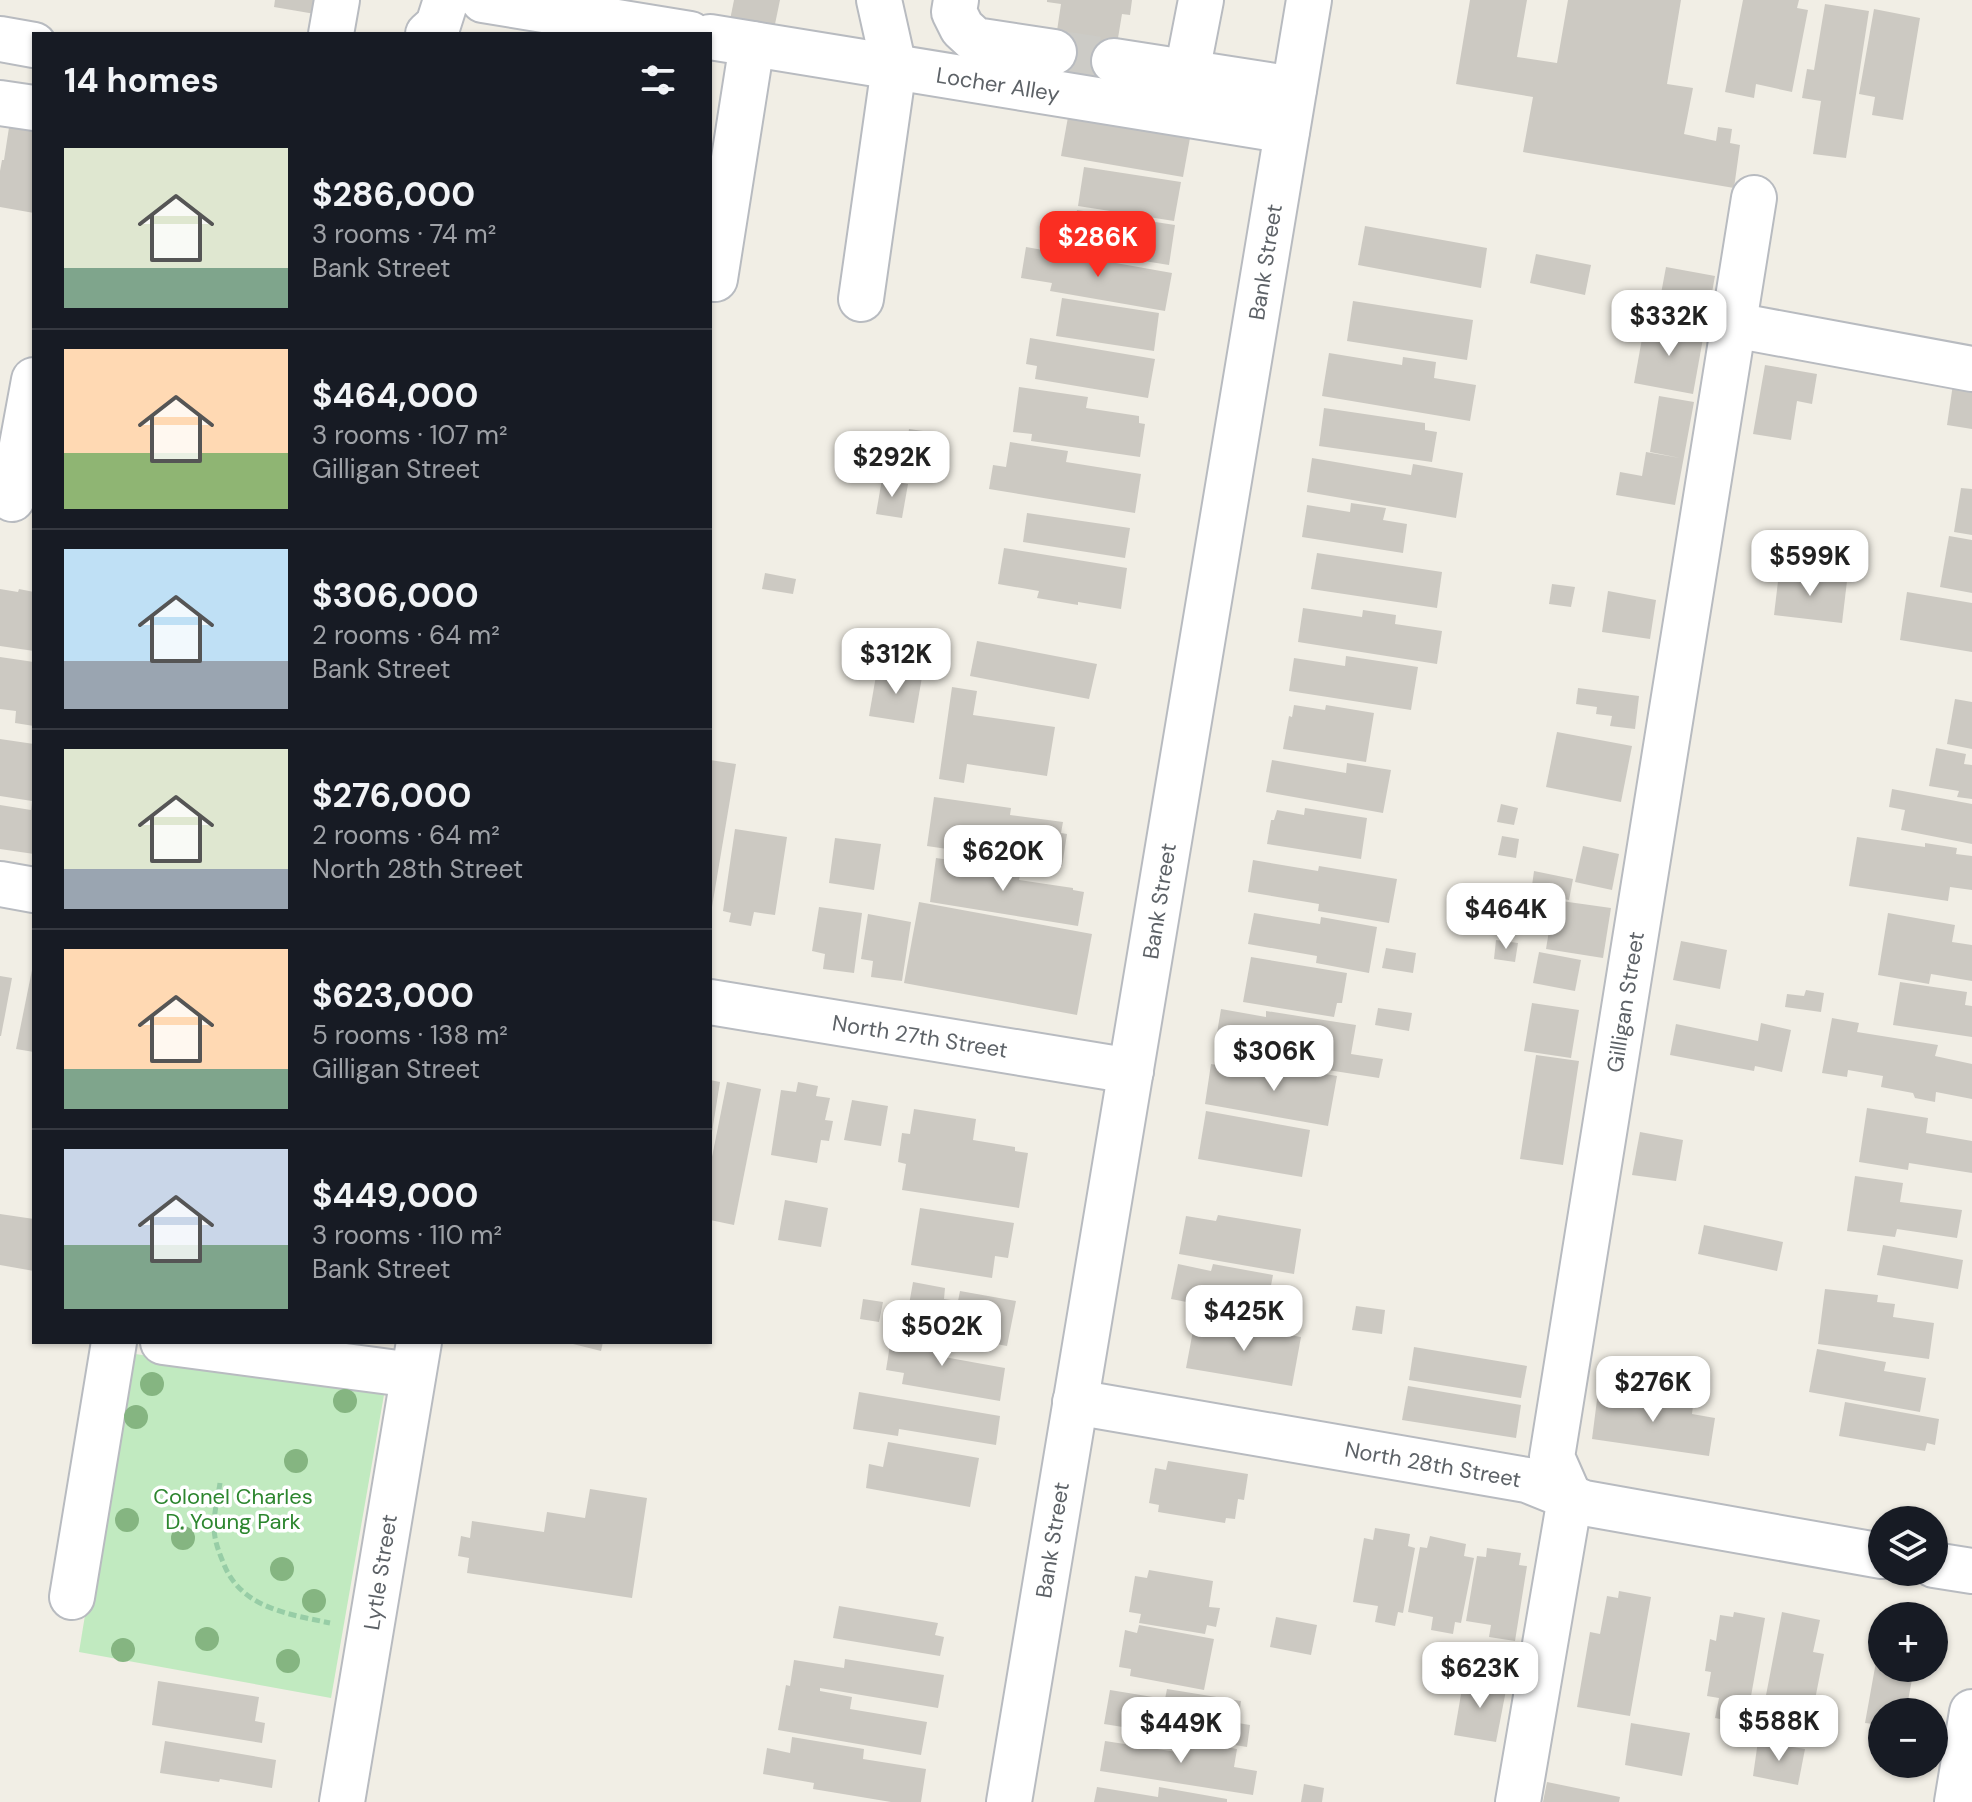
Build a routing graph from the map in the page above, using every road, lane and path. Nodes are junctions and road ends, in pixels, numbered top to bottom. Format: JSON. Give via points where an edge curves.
{"nodes":[{"id":1,"x":337,"y":0,"type":"edge"},
{"id":2,"x":446,"y":0,"type":"edge"},
{"id":3,"x":483,"y":0,"type":"edge"},
{"id":4,"x":879,"y":0,"type":"edge"},
{"id":5,"x":956,"y":0,"type":"edge"},
{"id":6,"x":1201,"y":0,"type":"edge"},
{"id":7,"x":1309,"y":0,"type":"edge"},
{"id":8,"x":331,"y":32,"type":"edge"},
{"id":9,"x":430,"y":32,"type":"edge"},
{"id":10,"x":662,"y":32,"type":"edge"},
{"id":11,"x":712,"y":37,"type":"edge"},
{"id":12,"x":0,"y":39,"type":"edge"},
{"id":13,"x":752,"y":44,"type":"junction"},
{"id":14,"x":32,"y":45,"type":"edge"},
{"id":15,"x":1054,"y":52,"type":"tunnel mouth"},
{"id":16,"x":1114,"y":61,"type":"tunnel mouth"},
{"id":17,"x":894,"y":67,"type":"junction"},
{"id":18,"x":1187,"y":72,"type":"junction"},
{"id":19,"x":1294,"y":89,"type":"junction"},
{"id":20,"x":0,"y":103,"type":"edge"},
{"id":21,"x":32,"y":108,"type":"edge"},
{"id":22,"x":1287,"y":131,"type":"junction"},
{"id":23,"x":1754,"y":198,"type":"dead end"},
{"id":24,"x":715,"y":279,"type":"dead end"},
{"id":25,"x":861,"y":299,"type":"dead end"},
{"id":26,"x":1734,"y":325,"type":"junction"},
{"id":27,"x":1972,"y":369,"type":"edge"},
{"id":28,"x":32,"y":393,"type":"edge"},
{"id":29,"x":15,"y":500,"type":"edge"},
{"id":30,"x":0,"y":884,"type":"edge"},
{"id":31,"x":32,"y":890,"type":"edge"},
{"id":32,"x":712,"y":1002,"type":"edge"},
{"id":33,"x":1131,"y":1071,"type":"junction"},
{"id":34,"x":114,"y":1344,"type":"edge"},
{"id":35,"x":195,"y":1344,"type":"edge"},
{"id":36,"x":416,"y":1358,"type":"edge"},
{"id":37,"x":1075,"y":1402,"type":"junction"},
{"id":38,"x":220,"y":1483,"type":"dead end"},
{"id":39,"x":1570,"y":1498,"type":"junction"},
{"id":40,"x":1868,"y":1554,"type":"edge"},
{"id":41,"x":1948,"y":1567,"type":"edge"},
{"id":42,"x":1972,"y":1571,"type":"edge"},
{"id":43,"x":72,"y":1597,"type":"dead end"},
{"id":44,"x":331,"y":1623,"type":"dead end"},
{"id":45,"x":1972,"y":1712,"type":"edge"},
{"id":46,"x":342,"y":1802,"type":"edge"},
{"id":47,"x":1009,"y":1802,"type":"edge"},
{"id":48,"x":1518,"y":1802,"type":"edge"},
{"id":49,"x":1957,"y":1802,"type":"edge"}],
"edges":[{"from":1,"to":8,"type":"street"},
{"from":2,"to":9,"type":"street"},
{"from":3,"to":10,"type":"street"},
{"from":4,"to":17,"type":"street"},
{"from":5,"to":15,"type":"street","via":[[954,12],[975,40]]},
{"from":6,"to":18,"type":"street"},
{"from":7,"to":19,"type":"street","name":"Bank Street"},
{"from":11,"to":13,"type":"street","name":"Locher Alley"},
{"from":12,"to":14,"type":"street"},
{"from":13,"to":17,"type":"street","name":"Locher Alley"},
{"from":13,"to":24,"type":"street"},
{"from":16,"to":18,"type":"street"},
{"from":17,"to":22,"type":"street","name":"Locher Alley"},
{"from":17,"to":25,"type":"street"},
{"from":18,"to":19,"type":"street"},
{"from":19,"to":22,"type":"street","name":"Bank Street"},
{"from":20,"to":21,"type":"street"},
{"from":22,"to":33,"type":"street","name":"Bank Street"},
{"from":23,"to":26,"type":"street","name":"Gilligan Street"},
{"from":26,"to":27,"type":"street"},
{"from":26,"to":39,"type":"street","name":"Gilligan Street","via":[[1552,1457]]},
{"from":28,"to":29,"type":"street"},
{"from":30,"to":31,"type":"street"},
{"from":32,"to":33,"type":"street","name":"North 27th Street"},
{"from":33,"to":37,"type":"street","name":"Bank Street"},
{"from":34,"to":43,"type":"street"},
{"from":35,"to":36,"type":"street"},
{"from":36,"to":46,"type":"street","name":"Lytle Street"},
{"from":37,"to":39,"type":"street","name":"North 28th Street","via":[[1527,1480]]},
{"from":37,"to":47,"type":"street","name":"Bank Street"},
{"from":38,"to":44,"type":"path","via":[[216,1542],[239,1589],[288,1614]]},
{"from":39,"to":40,"type":"street","name":"North 28th Street"},
{"from":39,"to":48,"type":"street"},
{"from":41,"to":42,"type":"street"},
{"from":45,"to":49,"type":"street"}]}
